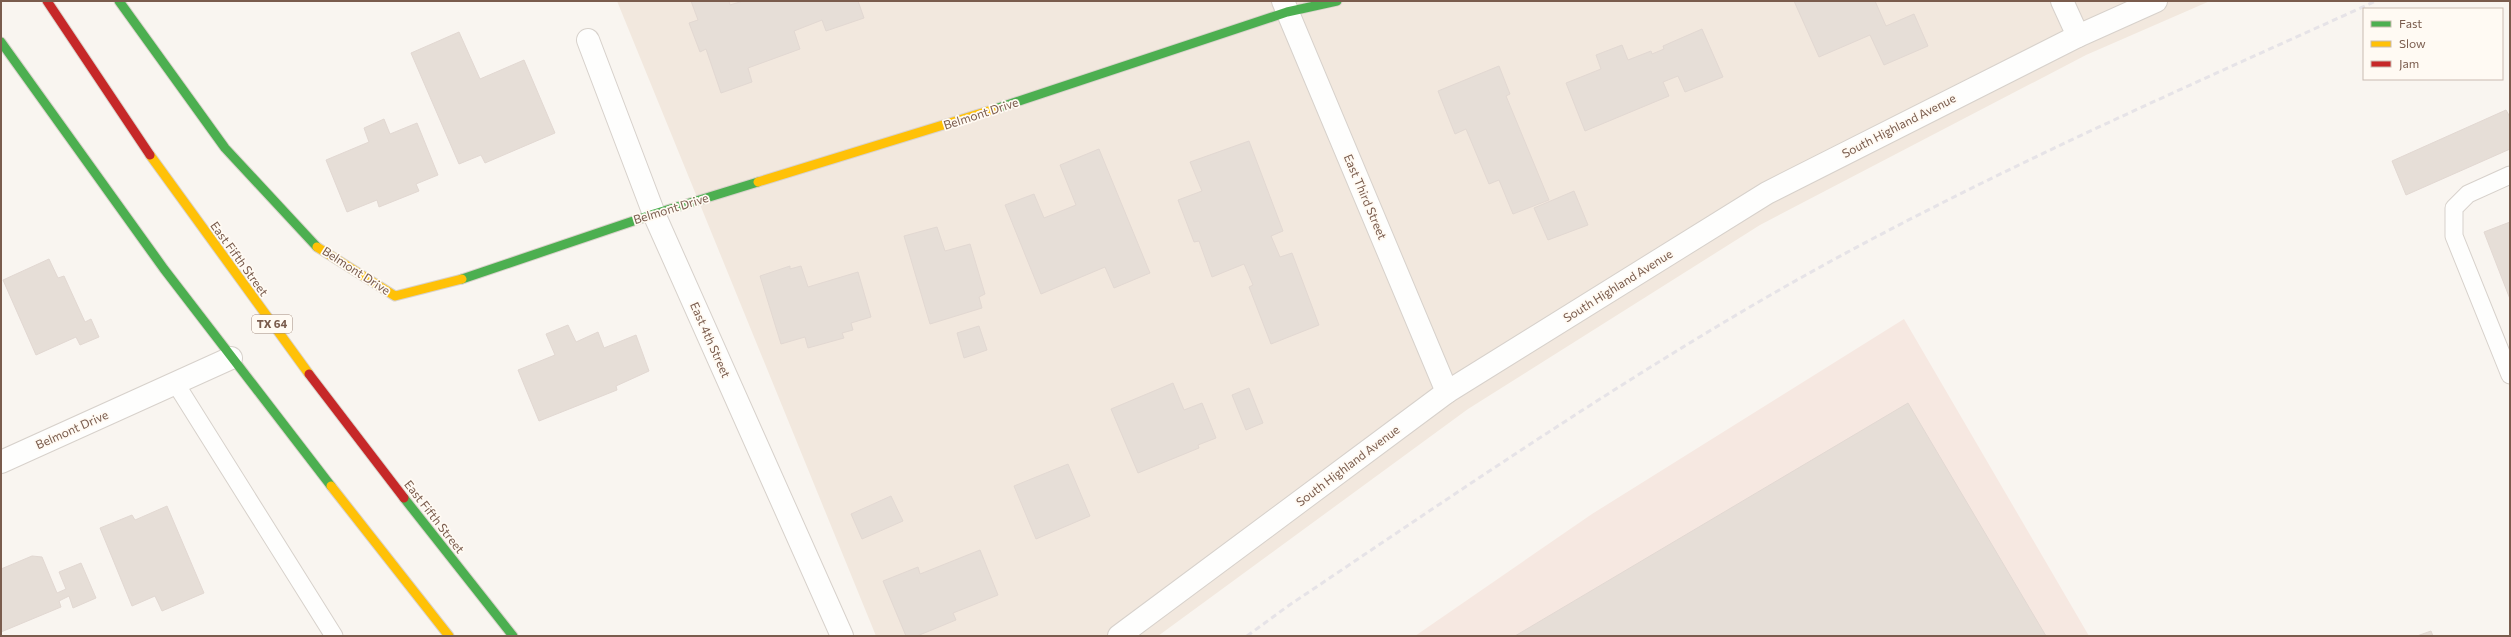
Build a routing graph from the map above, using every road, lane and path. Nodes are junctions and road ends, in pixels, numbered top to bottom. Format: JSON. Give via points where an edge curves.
{"nodes":[{"id":1,"x":47,"y":1,"type":"edge"},
{"id":2,"x":119,"y":1,"type":"edge"},
{"id":3,"x":1337,"y":1,"type":"edge"},
{"id":4,"x":2062,"y":1,"type":"edge"},
{"id":5,"x":2156,"y":1,"type":"edge"},
{"id":6,"x":1285,"y":6,"type":"edge"},
{"id":7,"x":2078,"y":36,"type":"junction"},
{"id":8,"x":588,"y":40,"type":"dead end"},
{"id":9,"x":1,"y":42,"type":"edge"},
{"id":10,"x":2510,"y":175,"type":"edge"},
{"id":11,"x":654,"y":214,"type":"junction"},
{"id":12,"x":231,"y":358,"type":"junction"},
{"id":13,"x":2510,"y":375,"type":"edge"},
{"id":14,"x":176,"y":384,"type":"junction"},
{"id":15,"x":1448,"y":392,"type":"junction"},
{"id":16,"x":1,"y":462,"type":"edge"},
{"id":17,"x":334,"y":636,"type":"edge"},
{"id":18,"x":449,"y":636,"type":"edge"},
{"id":19,"x":513,"y":636,"type":"edge"},
{"id":20,"x":842,"y":636,"type":"edge"},
{"id":21,"x":1119,"y":636,"type":"edge"}],
"edges":[{"from":1,"to":19,"type":"main road","name":"East Fifth Street","number":"TX 64","via":[[213,245],[394,486]]},
{"from":2,"to":11,"type":"main road","name":"Belmont Drive","via":[[225,148],[316,246],[395,296],[469,277]]},
{"from":3,"to":6,"type":"main road","name":"Belmont Drive"},
{"from":4,"to":7,"type":"street"},
{"from":5,"to":7,"type":"street","name":"South Highland Avenue"},
{"from":6,"to":11,"type":"main road","name":"Belmont Drive","via":[[937,128]]},
{"from":6,"to":15,"type":"street","name":"East Third Street"},
{"from":7,"to":15,"type":"street","name":"South Highland Avenue","via":[[1767,193]]},
{"from":8,"to":11,"type":"street","name":"East 4th Street"},
{"from":9,"to":12,"type":"main road","via":[[70,142]]},
{"from":10,"to":13,"type":"lane","via":[[2468,194],[2454,208],[2454,236]]},
{"from":11,"to":20,"type":"street","name":"East 4th Street"},
{"from":12,"to":14,"type":"street","name":"Belmont Drive"},
{"from":12,"to":18,"type":"main road"},
{"from":14,"to":16,"type":"street","name":"Belmont Drive"},
{"from":14,"to":17,"type":"lane"},
{"from":15,"to":21,"type":"street","name":"South Highland Avenue"}]}
